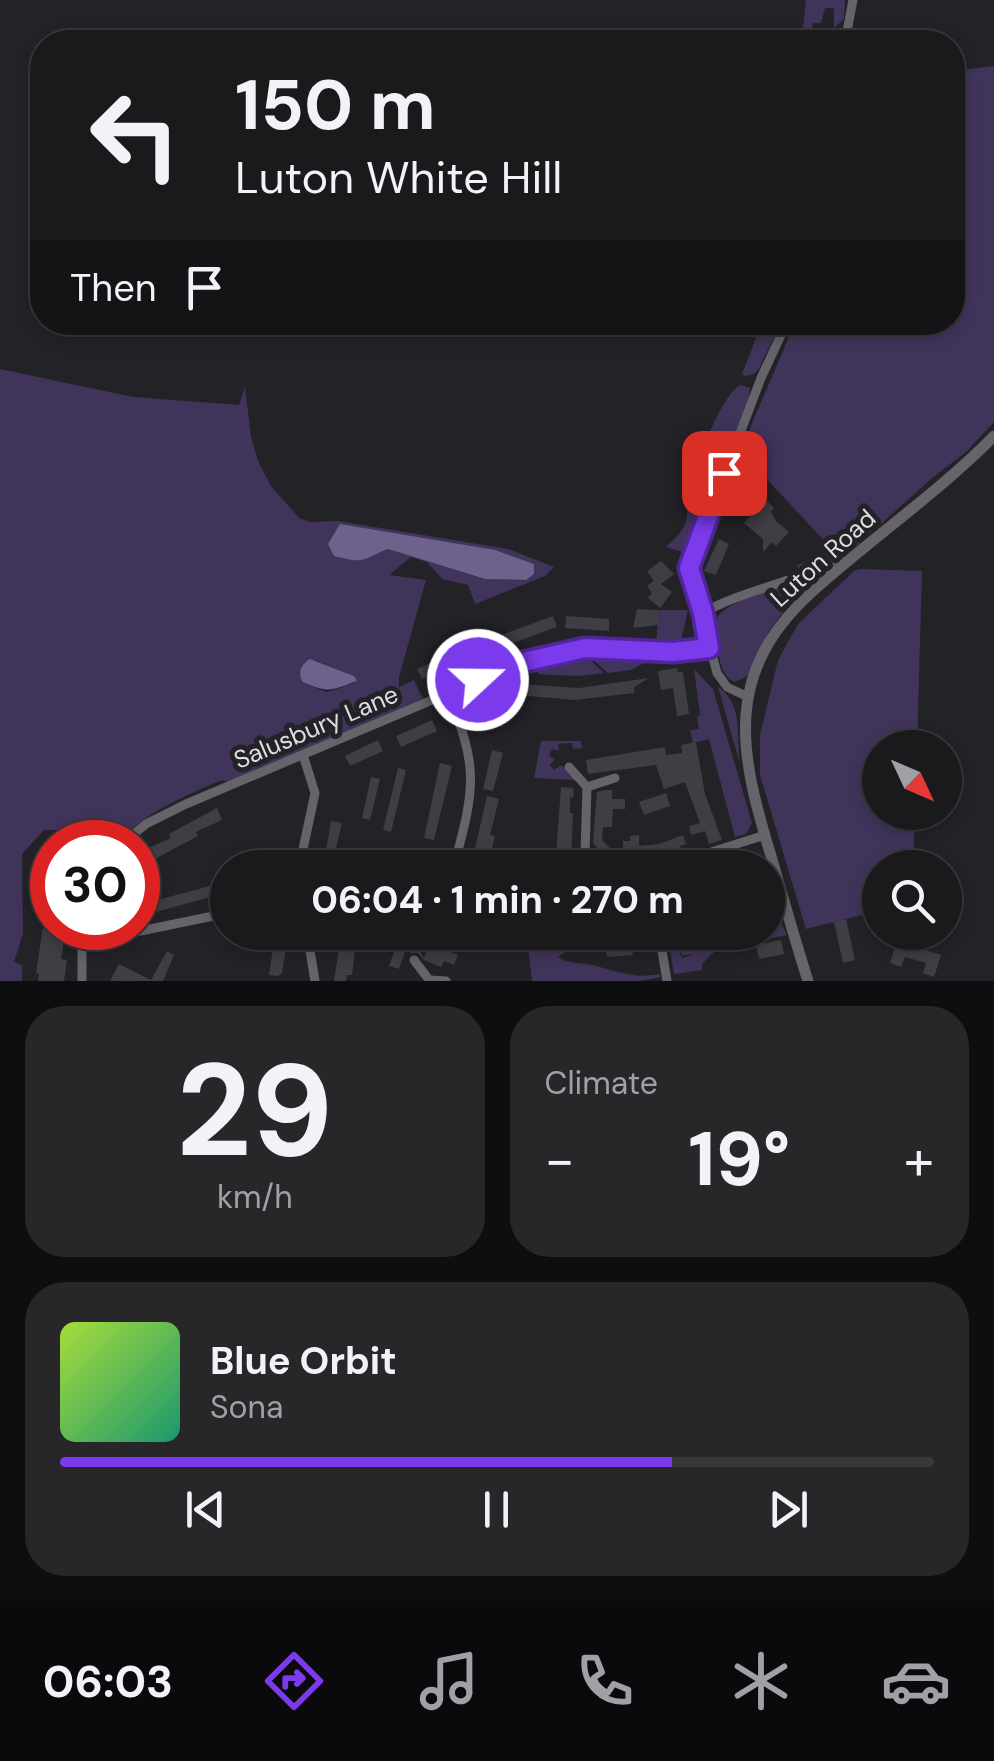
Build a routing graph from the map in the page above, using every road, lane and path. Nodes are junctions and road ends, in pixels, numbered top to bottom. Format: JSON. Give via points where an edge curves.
{"nodes":[{"id":1,"x":853,"y":0,"type":"edge"},
{"id":2,"x":847,"y":30,"type":"edge"},
{"id":3,"x":781,"y":335,"type":"edge"},
{"id":4,"x":994,"y":436,"type":"edge"},
{"id":5,"x":832,"y":561,"type":"dead end"},
{"id":6,"x":703,"y":613,"type":"junction"},
{"id":7,"x":709,"y":648,"type":"junction"},
{"id":8,"x":448,"y":693,"type":"junction"},
{"id":9,"x":748,"y":697,"type":"junction"},
{"id":10,"x":303,"y":755,"type":"junction"},
{"id":11,"x":570,"y":768,"type":"dead end"},
{"id":12,"x":615,"y":778,"type":"dead end"},
{"id":13,"x":587,"y":787,"type":"junction"},
{"id":14,"x":153,"y":820,"type":"edge"},
{"id":15,"x":764,"y":835,"type":"junction"},
{"id":16,"x":444,"y":846,"type":"dead end"},
{"id":17,"x":459,"y":848,"type":"joint"},
{"id":18,"x":303,"y":850,"type":"edge"},
{"id":19,"x":585,"y":850,"type":"edge"},
{"id":20,"x":717,"y":850,"type":"edge"},
{"id":21,"x":210,"y":918,"type":"edge"},
{"id":22,"x":160,"y":928,"type":"edge"},
{"id":23,"x":82,"y":950,"type":"edge"},
{"id":24,"x":310,"y":950,"type":"edge"},
{"id":25,"x":662,"y":950,"type":"edge"},
{"id":26,"x":414,"y":960,"type":"dead end"},
{"id":27,"x":82,"y":981,"type":"edge"},
{"id":28,"x":314,"y":981,"type":"edge"},
{"id":29,"x":430,"y":981,"type":"edge"},
{"id":30,"x":446,"y":981,"type":"edge"},
{"id":31,"x":667,"y":981,"type":"edge"},
{"id":32,"x":808,"y":981,"type":"edge"}],
"edges":[{"from":1,"to":2,"type":"street"},
{"from":3,"to":6,"type":"street","via":[[689,568]]},
{"from":4,"to":9,"type":"street","name":"Luton Road","via":[[787,617],[760,660]]},
{"from":5,"to":6,"type":"street"},
{"from":6,"to":7,"type":"street"},
{"from":7,"to":8,"type":"street","name":"Salusbury Lane","via":[[580,649],[515,664]]},
{"from":7,"to":9,"type":"street","via":[[722,682]]},
{"from":8,"to":10,"type":"street","name":"Salusbury Lane"},
{"from":8,"to":17,"type":"street","via":[[472,772]]},
{"from":9,"to":15,"type":"street","name":"Luton Road","via":[[744,742]]},
{"from":10,"to":14,"type":"street","name":"Salusbury Lane"},
{"from":10,"to":18,"type":"street","via":[[315,793]]},
{"from":11,"to":13,"type":"street"},
{"from":12,"to":13,"type":"street"},
{"from":13,"to":19,"type":"street"},
{"from":15,"to":20,"type":"street"},
{"from":15,"to":32,"type":"street","name":"Luton Road"},
{"from":16,"to":17,"type":"street"},
{"from":21,"to":22,"type":"street"},
{"from":23,"to":27,"type":"street"},
{"from":24,"to":28,"type":"street"},
{"from":25,"to":31,"type":"street"},
{"from":26,"to":29,"type":"street"},
{"from":29,"to":30,"type":"street"}]}
